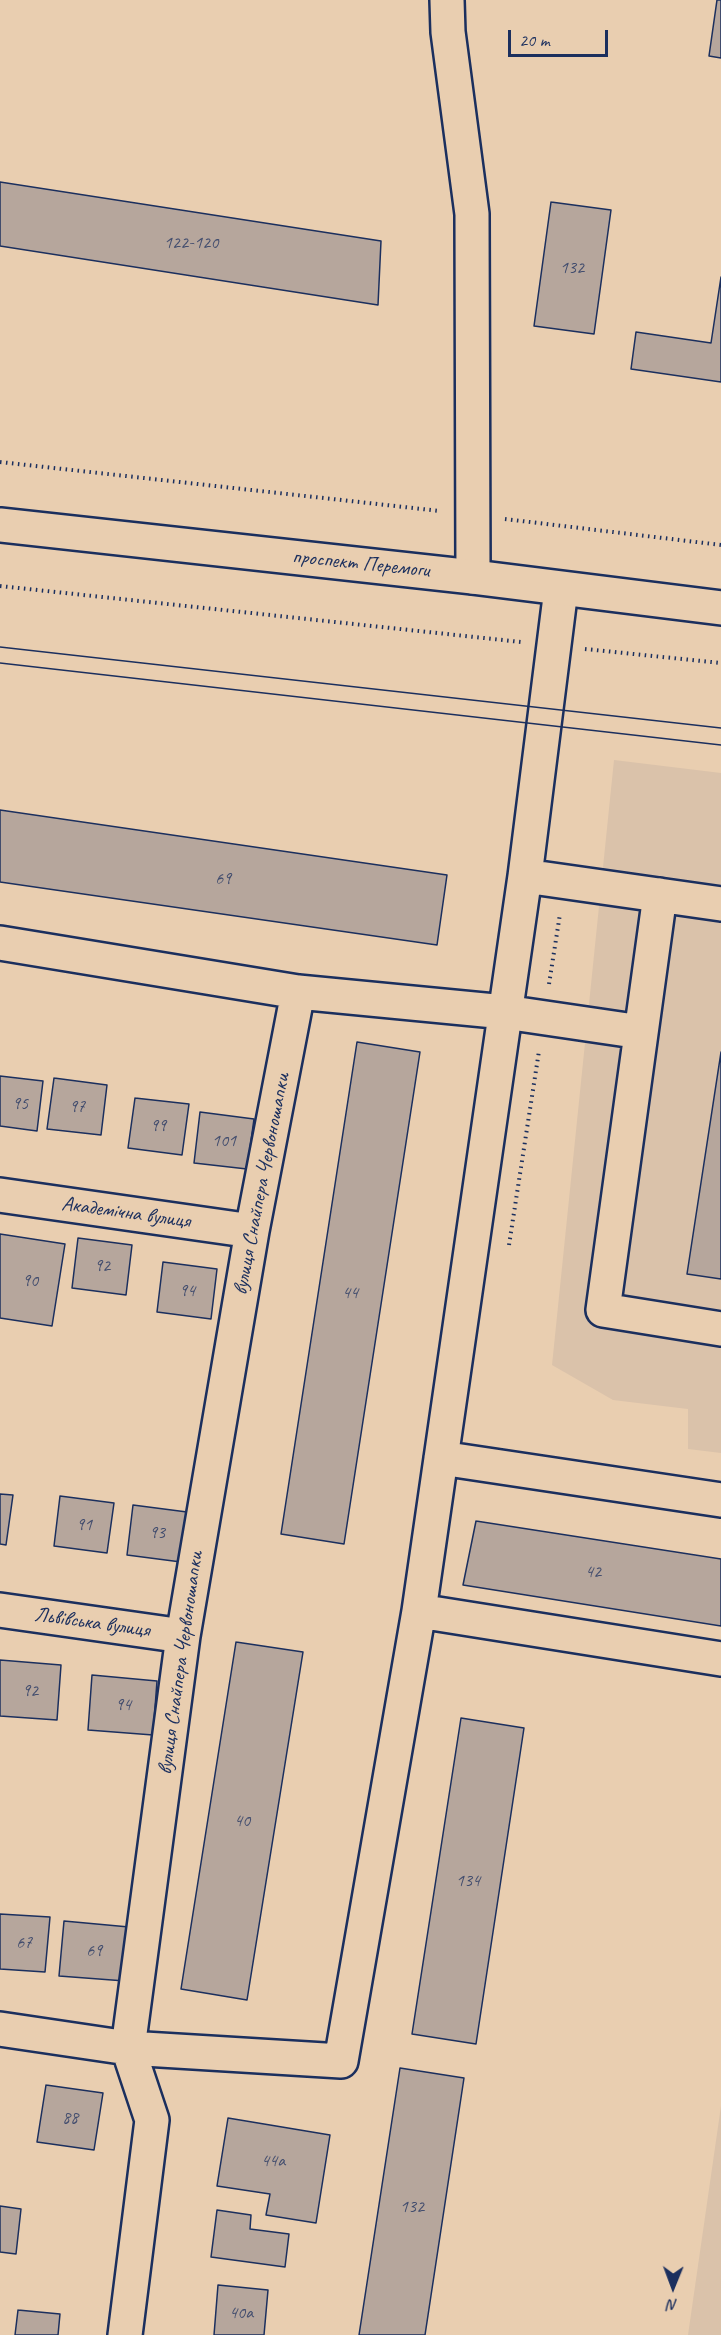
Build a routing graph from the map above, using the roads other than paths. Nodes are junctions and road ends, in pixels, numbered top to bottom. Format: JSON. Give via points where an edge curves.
{"nodes":[{"id":1,"x":447,"y":0,"type":"edge"},
{"id":2,"x":0,"y":525,"type":"edge"},
{"id":3,"x":473,"y":577,"type":"junction"},
{"id":4,"x":561,"y":589,"type":"junction"},
{"id":5,"x":721,"y":608,"type":"edge"},
{"id":6,"x":525,"y":876,"type":"junction"},
{"id":7,"x":660,"y":896,"type":"junction"},
{"id":8,"x":721,"y":904,"type":"edge"},
{"id":9,"x":0,"y":943,"type":"edge"},
{"id":10,"x":298,"y":992,"type":"junction"},
{"id":11,"x":505,"y":1012,"type":"junction"},
{"id":12,"x":641,"y":1032,"type":"junction"},
{"id":13,"x":0,"y":1195,"type":"edge"},
{"id":14,"x":252,"y":1231,"type":"junction"},
{"id":15,"x":721,"y":1329,"type":"edge"},
{"id":16,"x":441,"y":1458,"type":"junction"},
{"id":17,"x":721,"y":1500,"type":"edge"},
{"id":18,"x":0,"y":1610,"type":"edge"},
{"id":19,"x":419,"y":1611,"type":"junction"},
{"id":20,"x":183,"y":1636,"type":"junction"},
{"id":21,"x":721,"y":1659,"type":"edge"},
{"id":22,"x":0,"y":2029,"type":"edge"},
{"id":23,"x":128,"y":2048,"type":"junction"},
{"id":24,"x":125,"y":2335,"type":"edge"}],
"edges":[{"from":1,"to":3,"type":"street","via":[[472,214]]},
{"from":2,"to":3,"type":"street","name":"проспект Перемоги"},
{"from":3,"to":4,"type":"street","name":"проспект Перемоги"},
{"from":4,"to":5,"type":"street","name":"проспект Перемоги"},
{"from":4,"to":6,"type":"street"},
{"from":6,"to":7,"type":"street"},
{"from":6,"to":11,"type":"street"},
{"from":7,"to":8,"type":"street"},
{"from":7,"to":12,"type":"street"},
{"from":9,"to":10,"type":"street"},
{"from":10,"to":11,"type":"street"},
{"from":10,"to":14,"type":"street","name":"вулиця Снайпера Червоношапки"},
{"from":11,"to":12,"type":"street"},
{"from":11,"to":16,"type":"street"},
{"from":12,"to":15,"type":"street","via":[[603,1310]]},
{"from":13,"to":14,"type":"street","name":"Академічна вулиця"},
{"from":14,"to":20,"type":"street","name":"вулиця Снайпера Червоношапки"},
{"from":16,"to":17,"type":"street"},
{"from":16,"to":19,"type":"street"},
{"from":18,"to":20,"type":"street","name":"Львівська вулиця"},
{"from":19,"to":21,"type":"street"},
{"from":19,"to":23,"type":"street","via":[[341,2061]]},
{"from":20,"to":23,"type":"street","name":"вулиця Снайпера Червоношапки"},
{"from":22,"to":23,"type":"street"},
{"from":23,"to":24,"type":"street","name":"вулиця Снайпера Червоношапки","via":[[152,2120]]}]}
